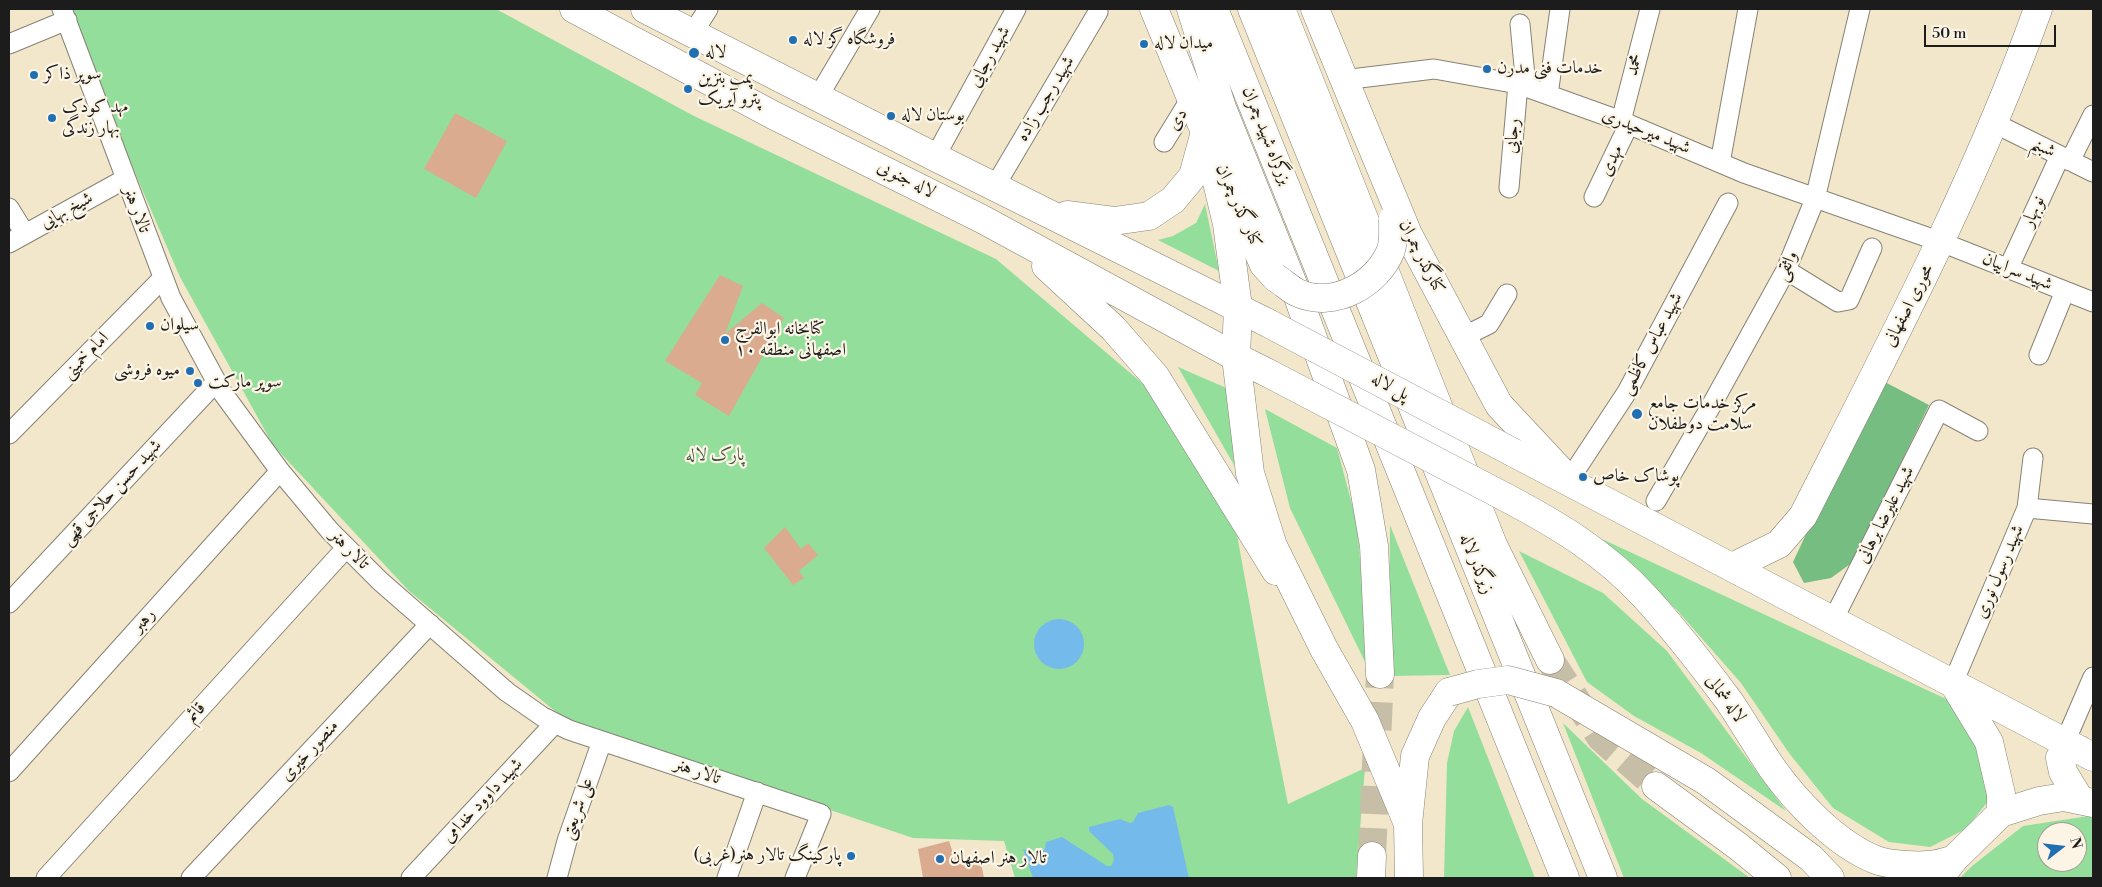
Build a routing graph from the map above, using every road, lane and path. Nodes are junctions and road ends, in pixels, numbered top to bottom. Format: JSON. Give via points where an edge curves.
{"nodes":[{"id":1,"x":574,"y":9,"type":"edge"},
{"id":2,"x":645,"y":9,"type":"edge"},
{"id":3,"x":708,"y":9,"type":"edge"},
{"id":4,"x":870,"y":9,"type":"edge"},
{"id":5,"x":1016,"y":9,"type":"edge"},
{"id":6,"x":1154,"y":9,"type":"edge"},
{"id":7,"x":1191,"y":9,"type":"edge"},
{"id":8,"x":1214,"y":9,"type":"edge"},
{"id":9,"x":1252,"y":9,"type":"edge"},
{"id":10,"x":1281,"y":9,"type":"edge"},
{"id":11,"x":1560,"y":9,"type":"edge"},
{"id":12,"x":1650,"y":9,"type":"edge"},
{"id":13,"x":1748,"y":9,"type":"edge"},
{"id":14,"x":1860,"y":9,"type":"edge"},
{"id":15,"x":2033,"y":10,"type":"edge"},
{"id":16,"x":1319,"y":11,"type":"edge"},
{"id":17,"x":1098,"y":12,"type":"dead end"},
{"id":18,"x":65,"y":14,"type":"edge"},
{"id":19,"x":1520,"y":24,"type":"dead end"},
{"id":20,"x":693,"y":33,"type":"junction"},
{"id":21,"x":9,"y":44,"type":"edge"},
{"id":22,"x":1343,"y":80,"type":"junction"},
{"id":23,"x":1522,"y":86,"type":"junction"},
{"id":24,"x":1548,"y":95,"type":"junction"},
{"id":25,"x":818,"y":97,"type":"junction"},
{"id":26,"x":1191,"y":98,"type":"junction"},
{"id":27,"x":2093,"y":115,"type":"edge"},
{"id":28,"x":1625,"y":123,"type":"junction"},
{"id":29,"x":1994,"y":124,"type":"junction"},
{"id":30,"x":1205,"y":132,"type":"junction"},
{"id":31,"x":1164,"y":142,"type":"dead end"},
{"id":32,"x":935,"y":157,"type":"junction"},
{"id":33,"x":2065,"y":158,"type":"junction"},
{"id":34,"x":1720,"y":163,"type":"junction"},
{"id":35,"x":1381,"y":169,"type":"junction"},
{"id":36,"x":2093,"y":172,"type":"edge"},
{"id":37,"x":125,"y":179,"type":"junction"},
{"id":38,"x":994,"y":186,"type":"junction"},
{"id":39,"x":1508,"y":188,"type":"dead end"},
{"id":40,"x":1594,"y":197,"type":"dead end"},
{"id":41,"x":1815,"y":199,"type":"junction"},
{"id":42,"x":1728,"y":203,"type":"dead end"},
{"id":43,"x":9,"y":208,"type":"edge"},
{"id":44,"x":1043,"y":212,"type":"junction"},
{"id":45,"x":25,"y":234,"type":"junction"},
{"id":46,"x":1009,"y":234,"type":"junction"},
{"id":47,"x":1940,"y":242,"type":"junction"},
{"id":48,"x":9,"y":243,"type":"edge"},
{"id":49,"x":1872,"y":248,"type":"dead end"},
{"id":50,"x":1348,"y":250,"type":"joint"},
{"id":51,"x":1318,"y":264,"type":"joint"},
{"id":52,"x":2008,"y":269,"type":"junction"},
{"id":53,"x":1786,"y":270,"type":"junction"},
{"id":54,"x":162,"y":278,"type":"junction"},
{"id":55,"x":2065,"y":292,"type":"junction"},
{"id":56,"x":1507,"y":294,"type":"dead end"},
{"id":57,"x":2093,"y":302,"type":"edge"},
{"id":58,"x":1238,"y":307,"type":"junction"},
{"id":59,"x":1463,"y":337,"type":"junction"},
{"id":60,"x":2039,"y":355,"type":"dead end"},
{"id":61,"x":1236,"y":358,"type":"junction"},
{"id":62,"x":216,"y":382,"type":"junction"},
{"id":63,"x":1978,"y":431,"type":"dead end"},
{"id":64,"x":9,"y":434,"type":"edge"},
{"id":65,"x":2033,"y":458,"type":"dead end"},
{"id":66,"x":280,"y":471,"type":"junction"},
{"id":67,"x":1569,"y":480,"type":"junction"},
{"id":68,"x":1505,"y":497,"type":"joint"},
{"id":69,"x":1656,"y":502,"type":"dead end"},
{"id":70,"x":2027,"y":508,"type":"junction"},
{"id":71,"x":2093,"y":514,"type":"edge"},
{"id":72,"x":346,"y":548,"type":"junction"},
{"id":73,"x":1732,"y":567,"type":"junction"},
{"id":74,"x":9,"y":603,"type":"edge"},
{"id":75,"x":1833,"y":620,"type":"junction"},
{"id":76,"x":430,"y":624,"type":"junction"},
{"id":77,"x":1324,"y":649,"type":"junction"},
{"id":78,"x":1550,"y":660,"type":"tunnel mouth"},
{"id":79,"x":1380,"y":674,"type":"tunnel mouth"},
{"id":80,"x":2093,"y":676,"type":"edge"},
{"id":81,"x":1953,"y":683,"type":"junction"},
{"id":82,"x":555,"y":723,"type":"junction"},
{"id":83,"x":602,"y":741,"type":"junction"},
{"id":84,"x":2079,"y":750,"type":"edge"},
{"id":85,"x":9,"y":772,"type":"edge"},
{"id":86,"x":1656,"y":786,"type":"tunnel mouth"},
{"id":87,"x":757,"y":792,"type":"junction"},
{"id":88,"x":2086,"y":801,"type":"edge"},
{"id":89,"x":2001,"y":813,"type":"junction"},
{"id":90,"x":1408,"y":824,"type":"junction"},
{"id":91,"x":1947,"y":868,"type":"edge"},
{"id":92,"x":46,"y":878,"type":"edge"},
{"id":93,"x":191,"y":878,"type":"edge"},
{"id":94,"x":411,"y":878,"type":"edge"},
{"id":95,"x":557,"y":878,"type":"edge"},
{"id":96,"x":727,"y":878,"type":"edge"},
{"id":97,"x":796,"y":878,"type":"edge"},
{"id":98,"x":1409,"y":878,"type":"edge"},
{"id":99,"x":1565,"y":878,"type":"edge"},
{"id":100,"x":1603,"y":878,"type":"edge"},
{"id":101,"x":1777,"y":878,"type":"edge"},
{"id":102,"x":1830,"y":878,"type":"edge"}],
"edges":[{"from":1,"to":46,"type":"main road","name":"لاله جنوبی","via":[[773,115]]},
{"from":2,"to":20,"type":"main road","name":"لاله جنوبی"},
{"from":3,"to":20,"type":"street"},
{"from":4,"to":25,"type":"street"},
{"from":5,"to":32,"type":"street","name":"شهید رجایی"},
{"from":6,"to":26,"type":"main road"},
{"from":7,"to":79,"type":"main road","via":[[1222,108],[1295,288],[1361,470],[1374,546]]},
{"from":8,"to":51,"type":"main road","name":"بزرگراه شهید چمران"},
{"from":9,"to":50,"type":"main road","name":"بزرگراه شهید چمران"},
{"from":10,"to":78,"type":"main road","via":[[1493,545]]},
{"from":11,"to":24,"type":"street"},
{"from":12,"to":28,"type":"street","name":"محمد"},
{"from":13,"to":34,"type":"street"},
{"from":14,"to":41,"type":"street","name":"واثقی"},
{"from":15,"to":29,"type":"main road","name":"محوری اصفهانی","via":[[2012,82]]},
{"from":16,"to":22,"type":"main road","name":"کنارگذر چمران"},
{"from":17,"to":38,"type":"street","name":"شهید رجب زاده"},
{"from":18,"to":21,"type":"street"},
{"from":18,"to":37,"type":"street","name":"تالار هنر"},
{"from":19,"to":23,"type":"street","name":"رجایی"},
{"from":20,"to":25,"type":"main road","name":"لاله جنوبی"},
{"from":22,"to":23,"type":"street","name":"شهید میرحیدری","via":[[1434,69]]},
{"from":22,"to":35,"type":"main road","name":"کنارگذر چمران"},
{"from":23,"to":24,"type":"street","name":"شهید میرحیدری"},
{"from":23,"to":39,"type":"street","name":"رجایی"},
{"from":24,"to":28,"type":"street","name":"شهید میرحیدری"},
{"from":25,"to":32,"type":"main road","name":"لاله جنوبی"},
{"from":26,"to":30,"type":"main road"},
{"from":26,"to":31,"type":"street","name":"دی"},
{"from":27,"to":33,"type":"street","name":"نوبهار"},
{"from":28,"to":34,"type":"street","name":"شهید میرحیدری"},
{"from":28,"to":40,"type":"street","name":"مهدی"},
{"from":29,"to":33,"type":"street","name":"شبنم"},
{"from":29,"to":47,"type":"main road","name":"محوری اصفهانی"},
{"from":30,"to":35,"type":"main road","name":"کنار گذر چمران","bridge":true,"via":[[1264,265],[1298,293],[1340,296],[1360,287],[1380,270],[1392,249],[1393,219]]},
{"from":30,"to":44,"type":"main road","via":[[1193,176],[1173,200],[1149,216],[1114,221]]},
{"from":30,"to":58,"type":"main road","via":[[1227,224]]},
{"from":32,"to":38,"type":"main road","name":"لاله جنوبی"},
{"from":33,"to":36,"type":"street","name":"شبنم"},
{"from":33,"to":52,"type":"street","name":"نوبهار"},
{"from":34,"to":41,"type":"street","name":"شهید میرحیدری"},
{"from":35,"to":59,"type":"main road","name":"کنارگذر چمران","via":[[1408,234]]},
{"from":37,"to":45,"type":"street","name":"شیخ بهایی"},
{"from":37,"to":54,"type":"street","name":"تالار هنر"},
{"from":38,"to":44,"type":"main road","name":"لاله جنوبی"},
{"from":41,"to":47,"type":"street","name":"شهید میرحیدری"},
{"from":41,"to":53,"type":"street","name":"واثقی"},
{"from":42,"to":67,"type":"street","name":"شهید عباس کاظمی","via":[[1627,392]]},
{"from":43,"to":45,"type":"street"},
{"from":44,"to":58,"type":"main road","name":"لاله جنوبی"},
{"from":45,"to":48,"type":"street","name":"شیخ بهایی"},
{"from":46,"to":61,"type":"main road","name":"لاله جنوبی"},
{"from":46,"to":77,"type":"main road","via":[[1113,328],[1155,376]]},
{"from":47,"to":52,"type":"street","name":"شهید سراییان"},
{"from":47,"to":73,"type":"main road","name":"محوری اصفهانی","via":[[1803,516],[1779,544]]},
{"from":49,"to":53,"type":"street","via":[[1849,300],[1844,302],[1838,302]]},
{"from":50,"to":100,"type":"main road","name":"زیرگذر لاله"},
{"from":51,"to":99,"type":"main road","name":"زیرگذر لاله"},
{"from":52,"to":55,"type":"street","name":"شهید سراییان"},
{"from":53,"to":69,"type":"street","name":"واثقی"},
{"from":54,"to":62,"type":"street","name":"تالار هنر"},
{"from":54,"to":64,"type":"street","name":"امام خمینی"},
{"from":55,"to":57,"type":"street","name":"شهید سراییان"},
{"from":55,"to":60,"type":"street"},
{"from":56,"to":59,"type":"street","via":[[1490,324]]},
{"from":58,"to":61,"type":"main road"},
{"from":58,"to":67,"type":"main road","name":"پل لاله","bridge":true},
{"from":59,"to":67,"type":"main road","name":"کنارگذر چمران","via":[[1499,405]]},
{"from":61,"to":68,"type":"main road","name":"لاله جنوبی","bridge":true},
{"from":61,"to":77,"type":"main road","via":[[1250,473],[1273,546]]},
{"from":62,"to":66,"type":"street","name":"تالار هنر"},
{"from":62,"to":74,"type":"street","name":"شهید حسن حلاجی قهی"},
{"from":63,"to":75,"type":"street","name":"شهید علیرضا برهانی","via":[[1939,410]]},
{"from":65,"to":70,"type":"street","name":"شهید رسول نوری"},
{"from":66,"to":72,"type":"street","name":"تالار هنر"},
{"from":66,"to":85,"type":"street","name":"رهبر"},
{"from":67,"to":73,"type":"main road"},
{"from":68,"to":91,"type":"main road","name":"لاله شمالی","via":[[1595,550],[1645,597],[1729,701],[1783,782],[1799,802],[1826,826],[1852,847],[1877,861],[1936,864]]},
{"from":70,"to":71,"type":"street"},
{"from":70,"to":81,"type":"street","name":"شهید رسول نوری"},
{"from":72,"to":76,"type":"street","name":"تالار هنر"},
{"from":72,"to":92,"type":"street","name":"قائم"},
{"from":73,"to":75,"type":"main road"},
{"from":75,"to":81,"type":"main road"},
{"from":76,"to":82,"type":"street","name":"تالار هنر","via":[[507,692]]},
{"from":76,"to":93,"type":"street","name":"منصور خیری"},
{"from":77,"to":90,"type":"main road","via":[[1365,721]]},
{"from":80,"to":84,"type":"street"},
{"from":81,"to":84,"type":"main road"},
{"from":81,"to":89,"type":"main road","via":[[1989,742],[2001,794]]},
{"from":82,"to":83,"type":"street","name":"تالار هنر"},
{"from":82,"to":94,"type":"street","name":"شهید داوود خدامی"},
{"from":83,"to":87,"type":"street","name":"تالار هنر"},
{"from":83,"to":95,"type":"street","name":"علی شریعتی"},
{"from":84,"to":88,"type":"main road","via":[[2067,751],[2060,758],[2060,764]]},
{"from":86,"to":101,"type":"main road"},
{"from":87,"to":96,"type":"street"},
{"from":87,"to":97,"type":"street","name":"تالار هنر","via":[[821,814]]},
{"from":88,"to":89,"type":"main road","via":[[2064,797]]},
{"from":89,"to":91,"type":"main road"},
{"from":90,"to":98,"type":"main road"},
{"from":90,"to":102,"type":"main road","bridge":true,"via":[[1415,756],[1432,718],[1449,692],[1508,680],[1556,693],[1706,781],[1811,858]]}]}
